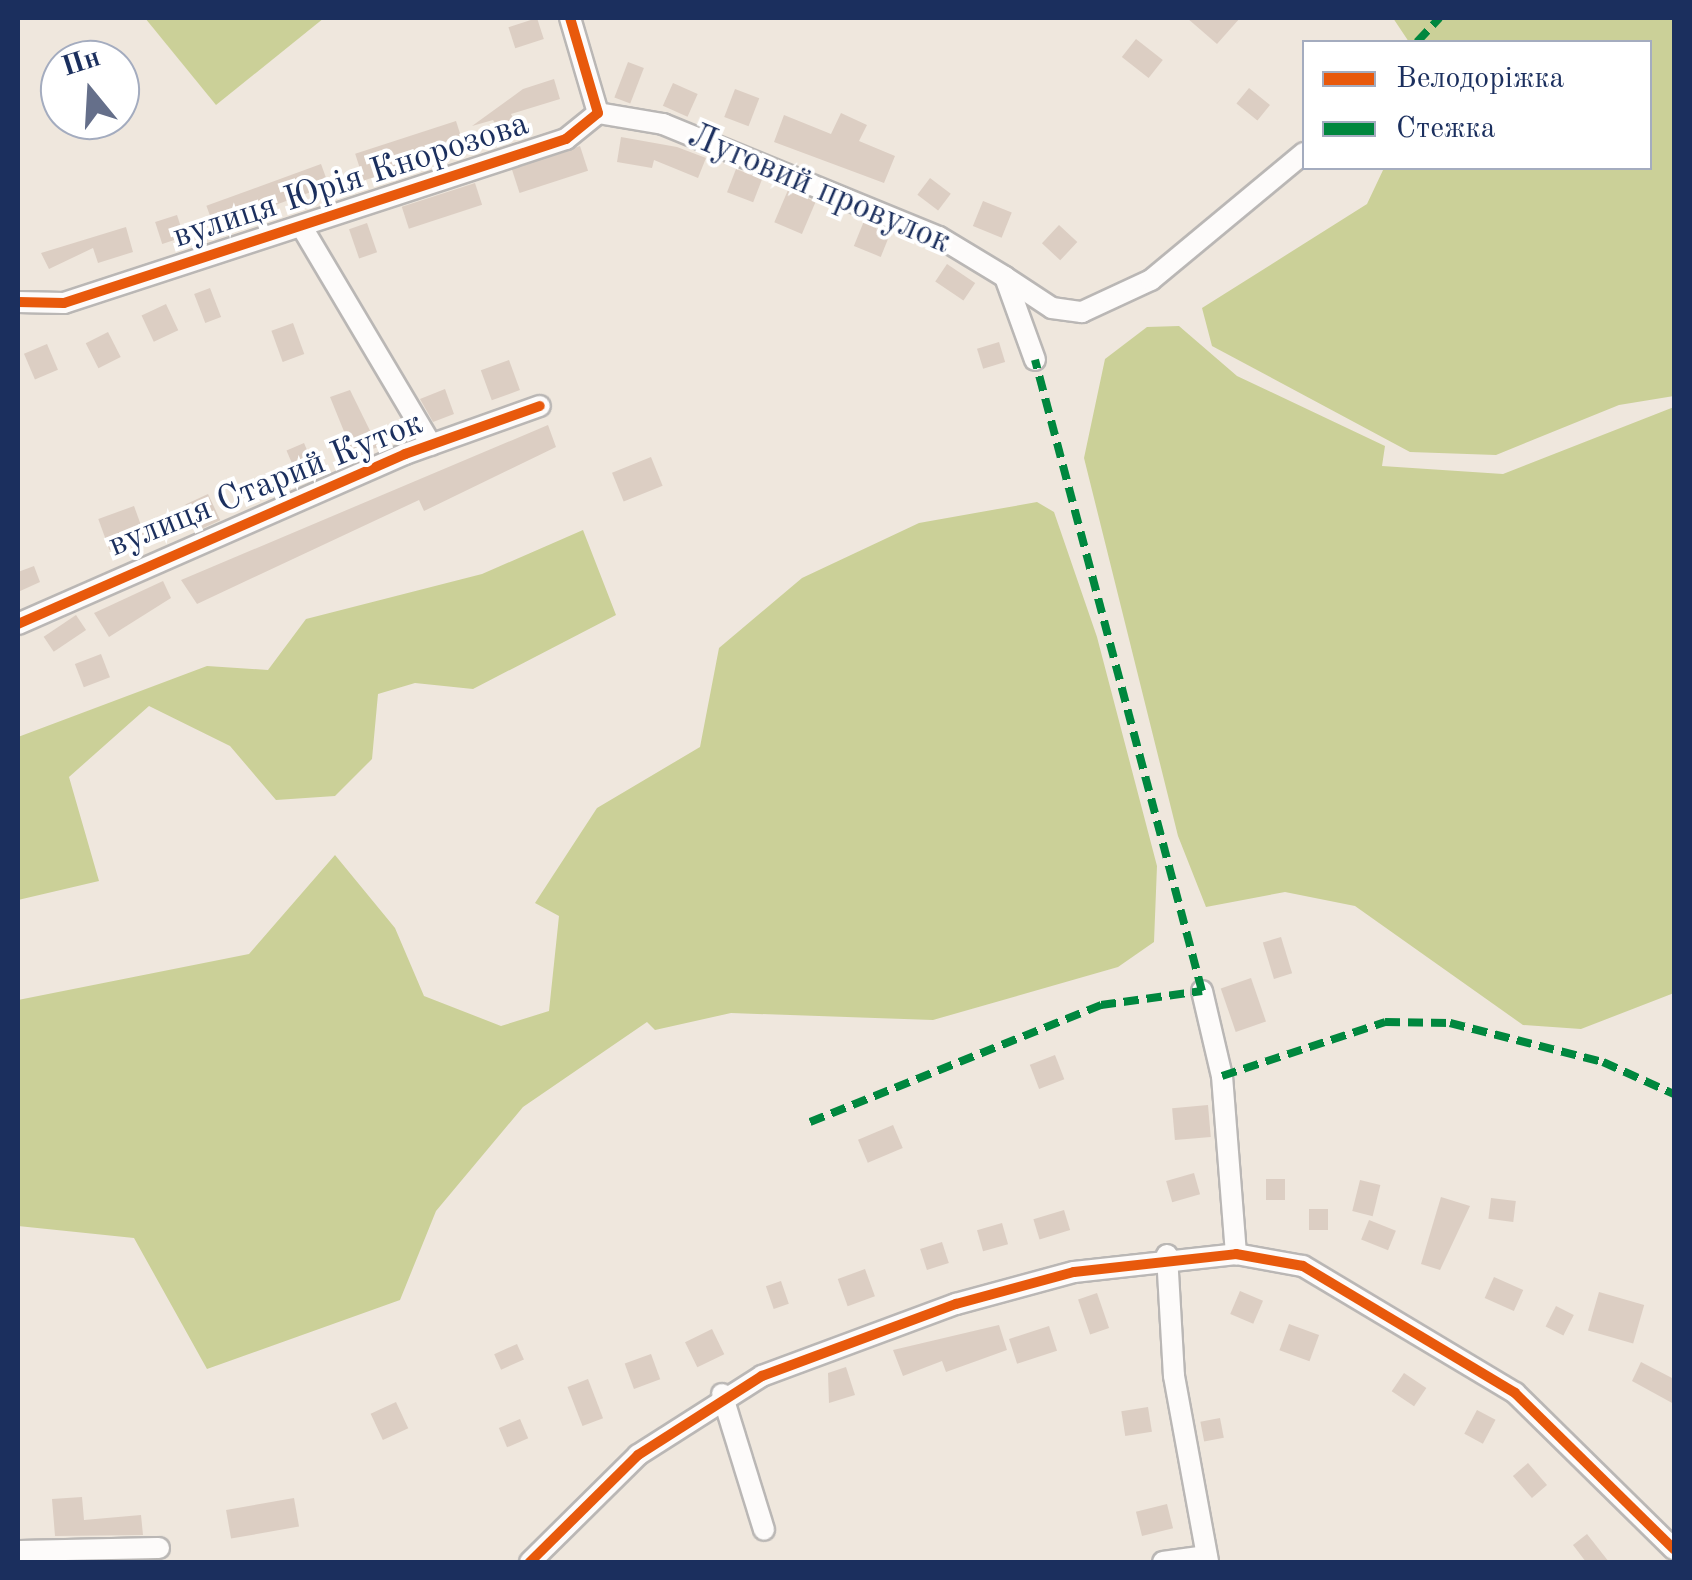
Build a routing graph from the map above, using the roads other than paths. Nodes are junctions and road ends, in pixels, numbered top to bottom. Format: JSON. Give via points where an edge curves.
{"nodes":[{"id":1,"x":570,"y":18,"type":"edge"},
{"id":2,"x":598,"y":113,"type":"junction"},
{"id":3,"x":1302,"y":155,"type":"edge"},
{"id":4,"x":303,"y":229,"type":"junction"},
{"id":5,"x":1006,"y":277,"type":"junction"},
{"id":6,"x":18,"y":302,"type":"edge"},
{"id":7,"x":1035,"y":360,"type":"dead end"},
{"id":8,"x":540,"y":406,"type":"dead end"},
{"id":9,"x":431,"y":445,"type":"junction"},
{"id":10,"x":18,"y":624,"type":"edge"},
{"id":11,"x":1202,"y":991,"type":"dead end"},
{"id":12,"x":1167,"y":1254,"type":"junction"},
{"id":13,"x":1236,"y":1254,"type":"junction"},
{"id":14,"x":722,"y":1394,"type":"junction"},
{"id":15,"x":764,"y":1530,"type":"dead end"},
{"id":16,"x":159,"y":1548,"type":"dead end"},
{"id":17,"x":1674,"y":1549,"type":"edge"},
{"id":18,"x":18,"y":1551,"type":"edge"},
{"id":19,"x":56,"y":1557,"type":"edge"},
{"id":20,"x":1207,"y":1559,"type":"edge"},
{"id":21,"x":530,"y":1562,"type":"edge"},
{"id":22,"x":1164,"y":1562,"type":"edge"}],
"edges":[{"from":1,"to":2,"type":"street"},
{"from":2,"to":4,"type":"street","name":"вулиця Юрія Кнорозова","via":[[566,139]]},
{"from":2,"to":5,"type":"street","name":"Луговий провулок","via":[[662,124],[940,236]]},
{"from":3,"to":5,"type":"street","name":"Луговий провулок","via":[[1151,280],[1082,312],[1052,308]]},
{"from":4,"to":6,"type":"street","name":"вулиця Юрія Кнорозова","via":[[64,303]]},
{"from":4,"to":9,"type":"street"},
{"from":5,"to":7,"type":"street"},
{"from":8,"to":9,"type":"street","name":"вулиця Старий Куток"},
{"from":9,"to":10,"type":"street","name":"вулиця Старий Куток"},
{"from":11,"to":13,"type":"street","via":[[1222,1076]]},
{"from":12,"to":13,"type":"street"},
{"from":12,"to":14,"type":"street","via":[[956,1304]]},
{"from":12,"to":20,"type":"street","via":[[1174,1376]]},
{"from":13,"to":17,"type":"street","via":[[1303,1266],[1514,1393]]},
{"from":14,"to":15,"type":"street"},
{"from":14,"to":21,"type":"street","via":[[638,1455]]},
{"from":16,"to":19,"type":"street"},
{"from":18,"to":19,"type":"street"},
{"from":20,"to":22,"type":"street"}]}
